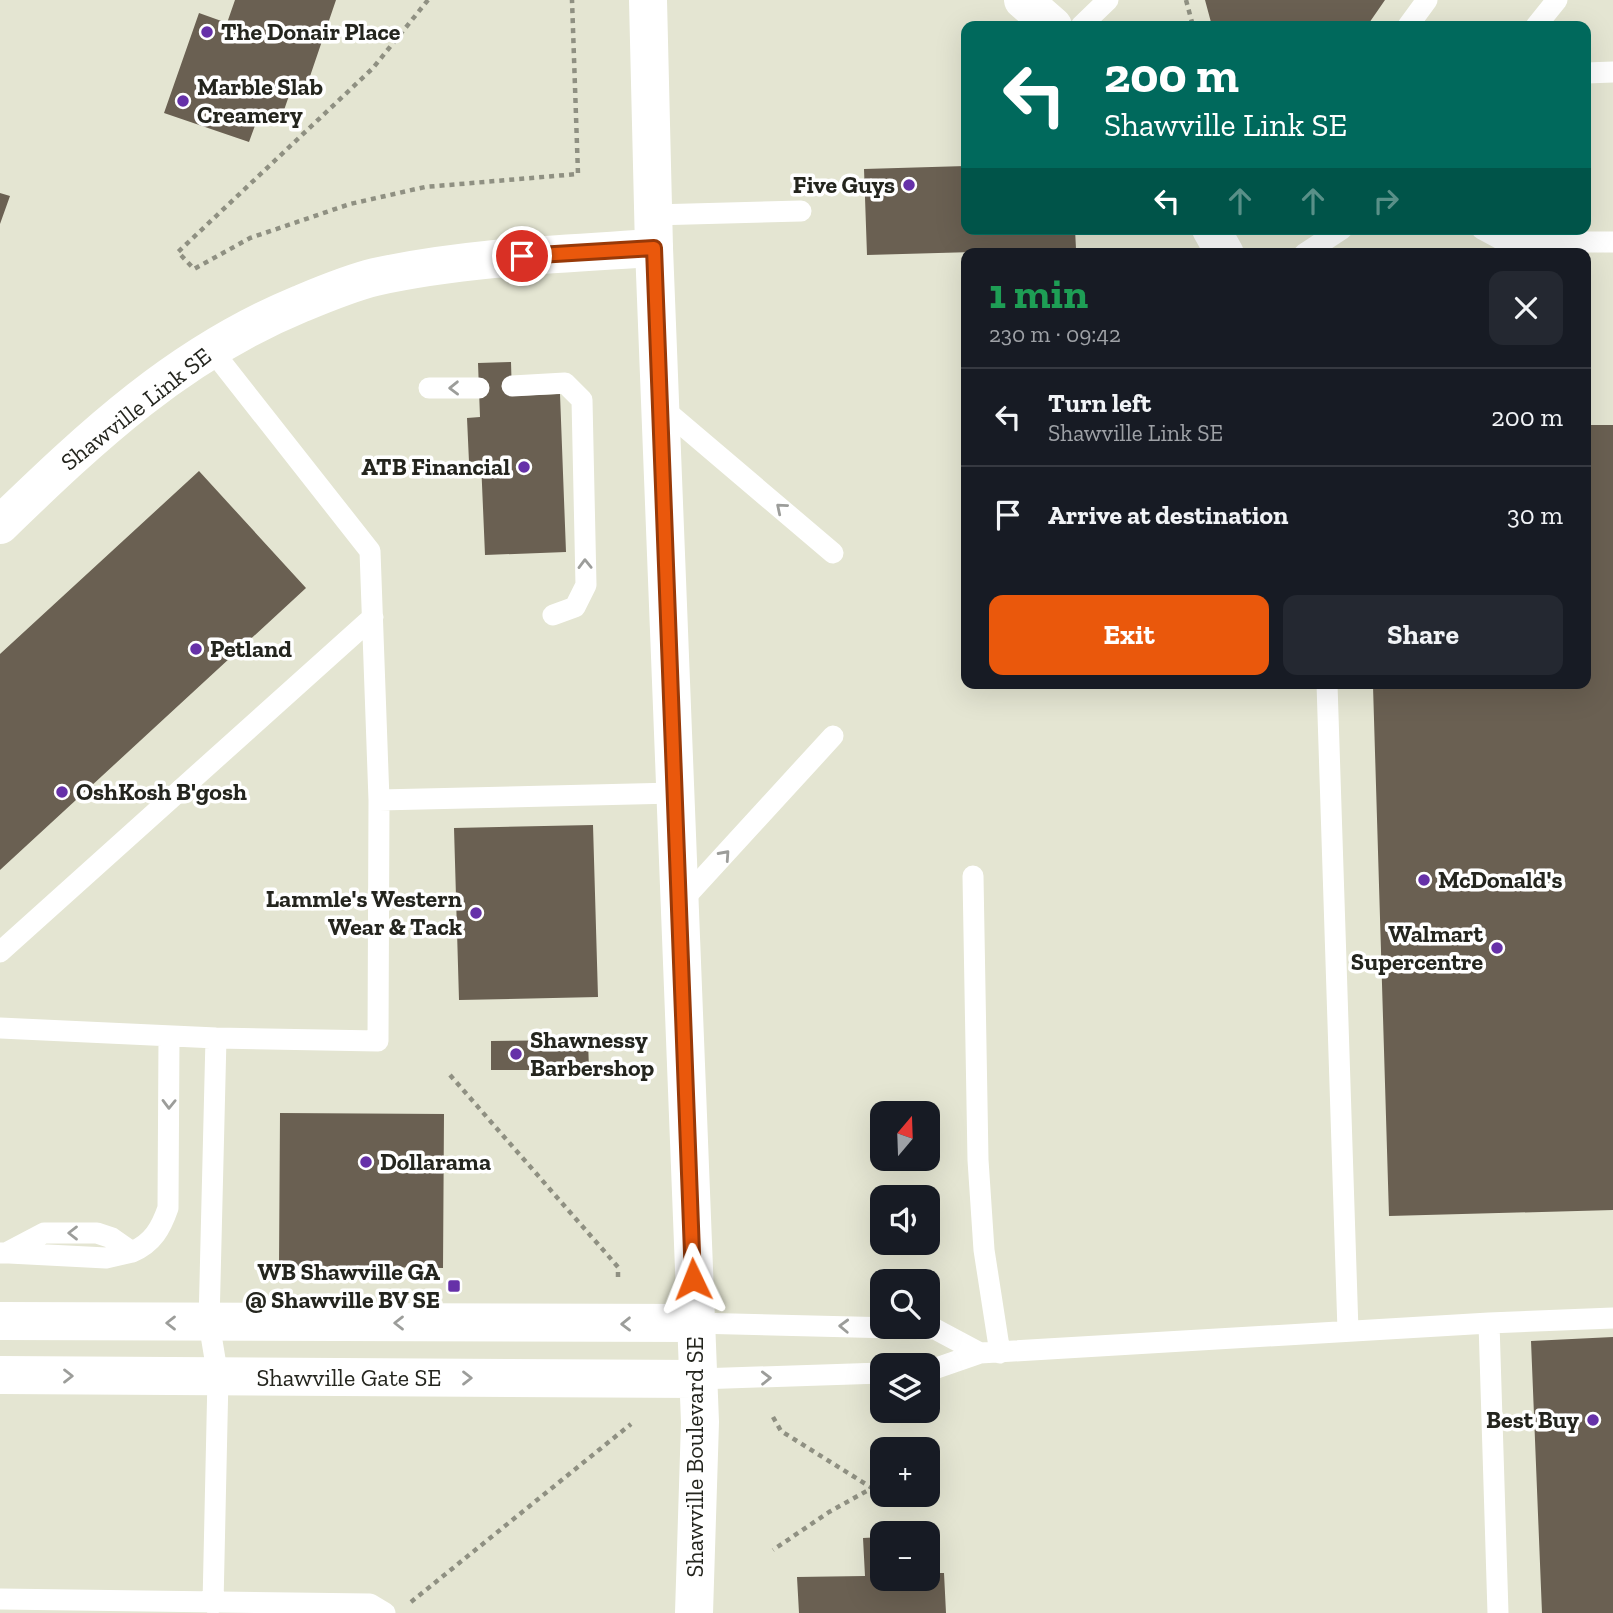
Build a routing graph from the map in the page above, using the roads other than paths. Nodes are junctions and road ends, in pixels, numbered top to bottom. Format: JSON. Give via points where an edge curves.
{"nodes":[{"id":1,"x":648,"y":0,"type":"edge"},
{"id":2,"x":667,"y":0,"type":"edge"},
{"id":3,"x":1023,"y":0,"type":"edge"},
{"id":4,"x":1108,"y":0,"type":"edge"},
{"id":5,"x":1427,"y":0,"type":"edge"},
{"id":6,"x":1557,"y":0,"type":"edge"},
{"id":7,"x":1046,"y":21,"type":"edge"},
{"id":8,"x":1086,"y":21,"type":"edge"},
{"id":9,"x":1412,"y":21,"type":"edge"},
{"id":10,"x":1540,"y":21,"type":"edge"},
{"id":11,"x":649,"y":42,"type":"junction"},
{"id":12,"x":1613,"y":72,"type":"edge"},
{"id":13,"x":1591,"y":73,"type":"edge"},
{"id":14,"x":802,"y":211,"type":"dead end"},
{"id":15,"x":654,"y":231,"type":"junction"},
{"id":16,"x":1333,"y":235,"type":"edge"},
{"id":17,"x":1493,"y":235,"type":"edge"},
{"id":18,"x":1613,"y":242,"type":"edge"},
{"id":19,"x":1313,"y":248,"type":"edge"},
{"id":20,"x":211,"y":349,"type":"junction"},
{"id":21,"x":512,"y":386,"type":"dead end"},
{"id":22,"x":429,"y":388,"type":"dead end"},
{"id":23,"x":480,"y":388,"type":"dead end"},
{"id":24,"x":660,"y":406,"type":"junction"},
{"id":25,"x":0,"y":525,"type":"edge"},
{"id":26,"x":833,"y":553,"type":"dead end"},
{"id":27,"x":553,"y":615,"type":"dead end"},
{"id":28,"x":373,"y":617,"type":"junction"},
{"id":29,"x":1327,"y":689,"type":"edge"},
{"id":30,"x":833,"y":736,"type":"dead end"},
{"id":31,"x":675,"y":793,"type":"junction"},
{"id":32,"x":380,"y":800,"type":"junction"},
{"id":33,"x":974,"y":876,"type":"dead end"},
{"id":34,"x":679,"y":905,"type":"junction"},
{"id":35,"x":0,"y":952,"type":"edge"},
{"id":36,"x":0,"y":1028,"type":"edge"},
{"id":37,"x":169,"y":1036,"type":"junction"},
{"id":38,"x":216,"y":1038,"type":"junction"},
{"id":39,"x":3,"y":1253,"type":"edge"},
{"id":40,"x":1613,"y":1318,"type":"edge"},
{"id":41,"x":0,"y":1321,"type":"edge"},
{"id":42,"x":209,"y":1323,"type":"junction"},
{"id":43,"x":694,"y":1323,"type":"junction"},
{"id":44,"x":1489,"y":1323,"type":"junction"},
{"id":45,"x":1348,"y":1332,"type":"junction"},
{"id":46,"x":990,"y":1353,"type":"junction"},
{"id":47,"x":940,"y":1368,"type":"edge"},
{"id":48,"x":870,"y":1373,"type":"edge"},
{"id":49,"x":0,"y":1375,"type":"edge"},
{"id":50,"x":218,"y":1377,"type":"junction"},
{"id":51,"x":698,"y":1379,"type":"junction"},
{"id":52,"x":0,"y":1599,"type":"edge"},
{"id":53,"x":213,"y":1604,"type":"junction"},
{"id":54,"x":276,"y":1608,"type":"edge"},
{"id":55,"x":385,"y":1613,"type":"edge"},
{"id":56,"x":694,"y":1613,"type":"edge"},
{"id":57,"x":1498,"y":1613,"type":"edge"}],
"edges":[{"from":1,"to":11,"type":"street","name":"Shawville Boulevard SE"},
{"from":2,"to":11,"type":"street"},
{"from":3,"to":7,"type":"street"},
{"from":4,"to":8,"type":"lane"},
{"from":5,"to":9,"type":"lane"},
{"from":6,"to":10,"type":"lane"},
{"from":11,"to":15,"type":"street","name":"Shawville Boulevard SE"},
{"from":12,"to":13,"type":"lane"},
{"from":14,"to":15,"type":"lane"},
{"from":15,"to":20,"type":"street","name":"Shawville Link SE","via":[[373,278],[273,315]]},
{"from":15,"to":24,"type":"street","name":"Shawville Boulevard SE"},
{"from":16,"to":19,"type":"lane"},
{"from":17,"to":18,"type":"lane","via":[[1506,242]]},
{"from":20,"to":25,"type":"street","name":"Shawville Link SE","via":[[170,375],[81,447]]},
{"from":20,"to":28,"type":"lane","via":[[370,551]]},
{"from":27,"to":21,"type":"lane","one_way":true,"via":[[575,607],[586,585],[582,400],[565,383]]},
{"from":23,"to":22,"type":"lane","one_way":true},
{"from":26,"to":24,"type":"lane","one_way":true},
{"from":24,"to":31,"type":"street","name":"Shawville Boulevard SE"},
{"from":28,"to":32,"type":"lane"},
{"from":28,"to":35,"type":"lane"},
{"from":29,"to":45,"type":"lane"},
{"from":34,"to":30,"type":"lane","one_way":true},
{"from":31,"to":32,"type":"lane"},
{"from":31,"to":34,"type":"street","name":"Shawville Boulevard SE"},
{"from":32,"to":38,"type":"lane","via":[[378,1041]]},
{"from":33,"to":46,"type":"lane","via":[[978,1160]]},
{"from":34,"to":43,"type":"street","name":"Shawville Boulevard SE"},
{"from":36,"to":37,"type":"lane"},
{"from":37,"to":38,"type":"lane"},
{"from":37,"to":39,"type":"lane","one_way":true,"via":[[168,1208],[158,1233],[132,1252],[97,1233],[44,1233]]},
{"from":38,"to":42,"type":"lane"},
{"from":40,"to":44,"type":"lane"},
{"from":42,"to":41,"type":"street","one_way":true},
{"from":43,"to":42,"type":"street","one_way":true},
{"from":42,"to":50,"type":"lane"},
{"from":46,"to":43,"type":"lane","one_way":true,"via":[[935,1329]]},
{"from":43,"to":51,"type":"street","name":"Shawville Boulevard SE"},
{"from":44,"to":45,"type":"lane"},
{"from":44,"to":57,"type":"lane"},
{"from":45,"to":46,"type":"lane"},
{"from":46,"to":47,"type":"lane"},
{"from":51,"to":48,"type":"lane","one_way":true},
{"from":49,"to":50,"type":"street","name":"Shawville Gate SE","one_way":true},
{"from":50,"to":51,"type":"street","name":"Shawville Gate SE","one_way":true},
{"from":50,"to":53,"type":"lane"},
{"from":51,"to":56,"type":"street","name":"Shawville Boulevard SE"},
{"from":52,"to":53,"type":"lane"},
{"from":53,"to":54,"type":"lane"},
{"from":54,"to":55,"type":"lane","via":[[370,1604]]}]}
